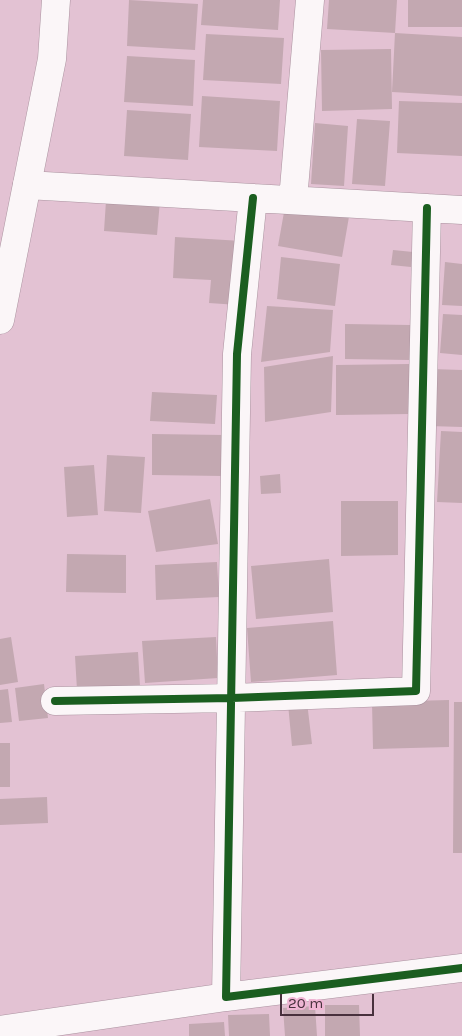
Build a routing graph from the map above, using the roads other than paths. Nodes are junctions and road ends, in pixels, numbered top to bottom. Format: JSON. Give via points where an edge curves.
{"nodes":[{"id":1,"x":56,"y":0,"type":"edge"},
{"id":2,"x":310,"y":0,"type":"edge"},
{"id":3,"x":26,"y":185,"type":"junction"},
{"id":4,"x":253,"y":198,"type":"junction"},
{"id":5,"x":293,"y":200,"type":"junction"},
{"id":6,"x":427,"y":208,"type":"junction"},
{"id":7,"x":462,"y":210,"type":"edge"},
{"id":8,"x":0,"y":320,"type":"edge"},
{"id":9,"x":232,"y":698,"type":"junction"},
{"id":10,"x":55,"y":701,"type":"dead end"},
{"id":11,"x":462,"y":968,"type":"edge"},
{"id":12,"x":226,"y":997,"type":"junction"},
{"id":13,"x":0,"y":1030,"type":"edge"}],
"edges":[{"from":1,"to":3,"type":"street","via":[[52,59]]},
{"from":2,"to":5,"type":"street"},
{"from":3,"to":4,"type":"street"},
{"from":3,"to":8,"type":"street"},
{"from":4,"to":5,"type":"street"},
{"from":4,"to":9,"type":"street","via":[[236,354]]},
{"from":5,"to":6,"type":"street"},
{"from":6,"to":7,"type":"street"},
{"from":6,"to":9,"type":"street","via":[[416,691]]},
{"from":9,"to":10,"type":"street"},
{"from":9,"to":12,"type":"street"},
{"from":11,"to":12,"type":"street"},
{"from":12,"to":13,"type":"street"}]}
